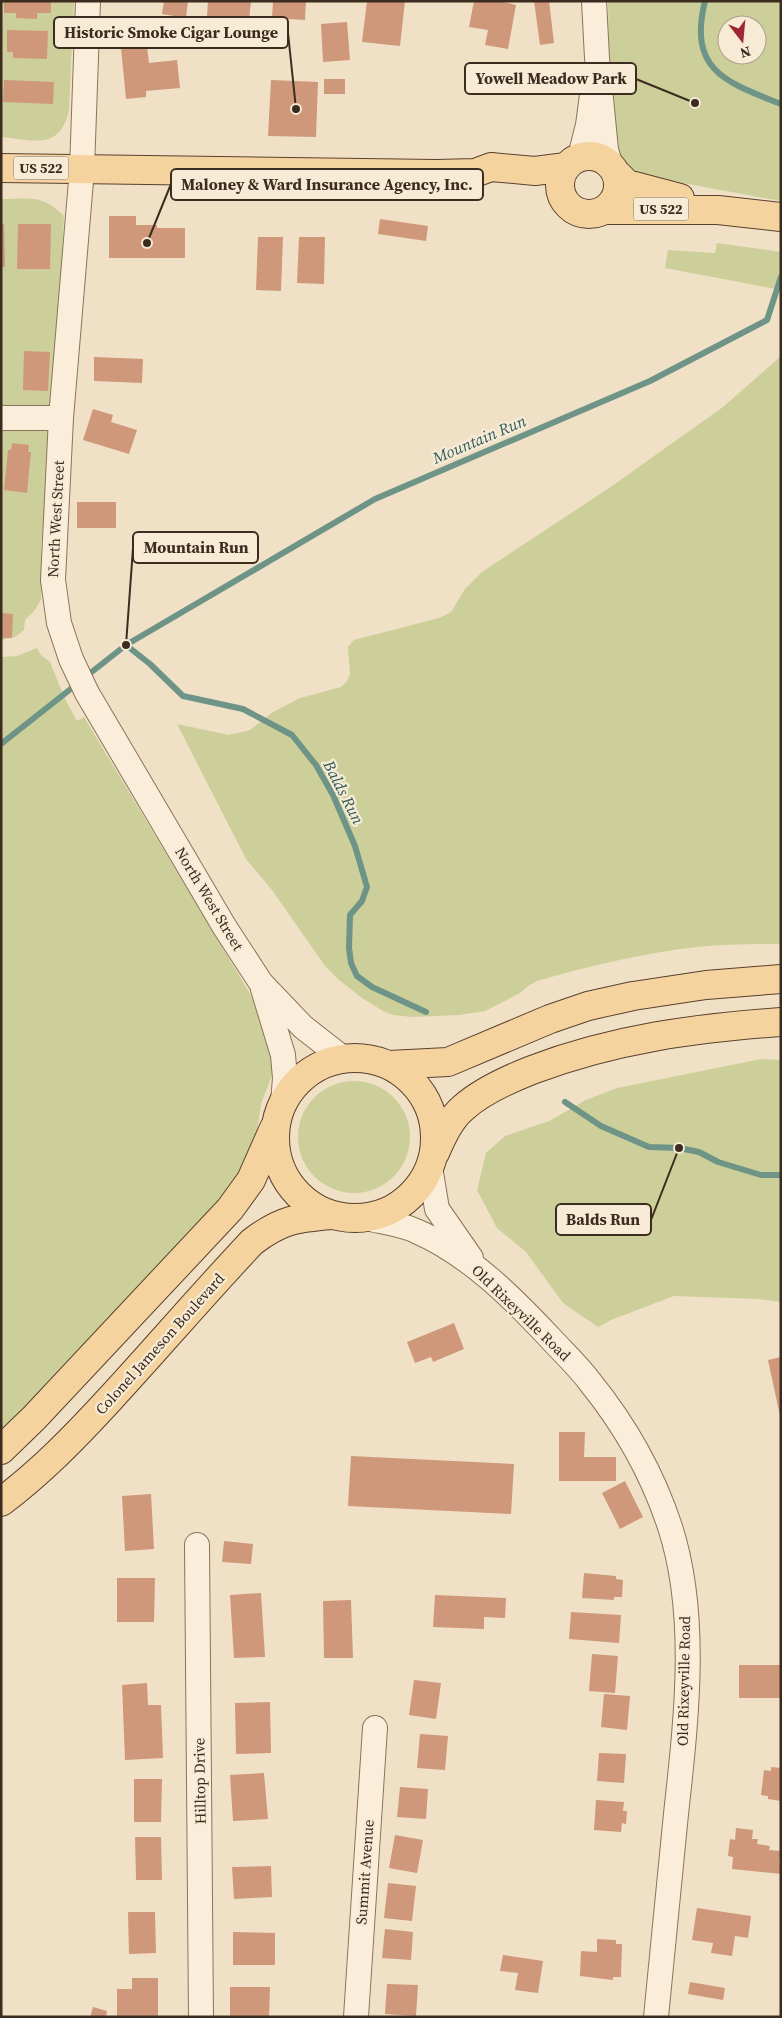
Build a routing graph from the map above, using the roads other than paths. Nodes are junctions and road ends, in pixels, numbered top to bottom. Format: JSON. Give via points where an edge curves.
{"nodes":[{"id":1,"x":88,"y":1,"type":"edge"},
{"id":2,"x":594,"y":1,"type":"edge"},
{"id":3,"x":597,"y":58,"type":"junction"},
{"id":4,"x":573,"y":162,"type":"junction"},
{"id":5,"x":1,"y":168,"type":"edge"},
{"id":6,"x":82,"y":169,"type":"junction"},
{"id":7,"x":613,"y":169,"type":"junction"},
{"id":8,"x":475,"y":173,"type":"junction"},
{"id":9,"x":568,"y":206,"type":"junction"},
{"id":10,"x":605,"y":210,"type":"junction"},
{"id":11,"x":718,"y":210,"type":"junction"},
{"id":12,"x":781,"y":217,"type":"edge"},
{"id":13,"x":1,"y":418,"type":"edge"},
{"id":14,"x":61,"y":418,"type":"junction"},
{"id":15,"x":781,"y":980,"type":"edge"},
{"id":16,"x":261,"y":983,"type":"junction"},
{"id":17,"x":781,"y":1022,"type":"edge"},
{"id":18,"x":344,"y":1059,"type":"junction"},
{"id":19,"x":389,"y":1065,"type":"junction"},
{"id":20,"x":280,"y":1112,"type":"junction"},
{"id":21,"x":431,"y":1163,"type":"junction"},
{"id":22,"x":333,"y":1215,"type":"junction"},
{"id":23,"x":366,"y":1218,"type":"junction"},
{"id":24,"x":482,"y":1271,"type":"junction"},
{"id":25,"x":1,"y":1450,"type":"edge"},
{"id":26,"x":1,"y":1502,"type":"edge"},
{"id":27,"x":197,"y":1544,"type":"dead end"},
{"id":28,"x":374,"y":1728,"type":"dead end"},
{"id":29,"x":200,"y":2017,"type":"edge"},
{"id":30,"x":356,"y":2017,"type":"edge"},
{"id":31,"x":656,"y":2017,"type":"edge"}],
"edges":[{"from":1,"to":6,"type":"street","name":"North West Street"},
{"from":2,"to":3,"type":"street"},
{"from":3,"to":4,"type":"street","via":[[588,125]]},
{"from":3,"to":7,"type":"street","via":[[606,150]]},
{"from":4,"to":7,"type":"main road","number":"US 522","via":[[591,156]]},
{"from":4,"to":8,"type":"main road","number":"US 522","via":[[535,171],[491,167]]},
{"from":4,"to":9,"type":"main road","via":[[561,177],[560,188]]},
{"from":5,"to":6,"type":"main road","number":"US 522"},
{"from":6,"to":8,"type":"main road","number":"US 522"},
{"from":6,"to":14,"type":"street","name":"North West Street"},
{"from":7,"to":10,"type":"main road","via":[[618,179],[617,194]]},
{"from":7,"to":11,"type":"main road","number":"US 522","via":[[627,184]]},
{"from":8,"to":9,"type":"main road","number":"US 522","via":[[500,183],[537,189]]},
{"from":9,"to":10,"type":"main road","number":"US 522","via":[[586,214]]},
{"from":10,"to":11,"type":"main road","number":"US 522"},
{"from":11,"to":12,"type":"main road","number":"US 522"},
{"from":13,"to":14,"type":"street"},
{"from":14,"to":16,"type":"street","name":"North West Street","via":[[53,580],[59,622],[71,659],[97,710]]},
{"from":15,"to":19,"type":"main road","via":[[706,985],[633,996],[550,1019],[448,1062]]},
{"from":16,"to":18,"type":"street","name":"North West Street","via":[[303,1028]]},
{"from":16,"to":20,"type":"street","name":"North West Street","via":[[283,1055],[285,1078]]},
{"from":17,"to":21,"type":"main road","via":[[720,1026],[630,1041],[515,1076],[461,1109]]},
{"from":18,"to":19,"type":"main road","via":[[359,1058]]},
{"from":18,"to":20,"type":"main road","via":[[319,1066],[298,1082]]},
{"from":19,"to":21,"type":"main road","via":[[407,1077],[422,1094],[432,1114],[435,1137]]},
{"from":20,"to":22,"type":"main road","via":[[275,1146],[281,1169],[293,1190],[311,1205]]},
{"from":20,"to":25,"type":"main road","via":[[251,1180],[230,1209]]},
{"from":21,"to":23,"type":"main road","via":[[411,1196],[382,1214]]},
{"from":21,"to":24,"type":"street","via":[[437,1209]]},
{"from":22,"to":23,"type":"main road"},
{"from":22,"to":26,"type":"main road","name":"Colonel Jameson Boulevard","via":[[296,1218],[268,1229],[252,1242],[54,1459]]},
{"from":23,"to":24,"type":"street","name":"Old Rixeyville Road","via":[[413,1229]]},
{"from":24,"to":31,"type":"street","name":"Old Rixeyville Road","via":[[589,1379],[612,1410],[655,1490],[670,1527],[680,1568],[687,1666],[684,1738]]},
{"from":27,"to":29,"type":"street","name":"Hilltop Drive"},
{"from":28,"to":30,"type":"street","name":"Summit Avenue"}]}
